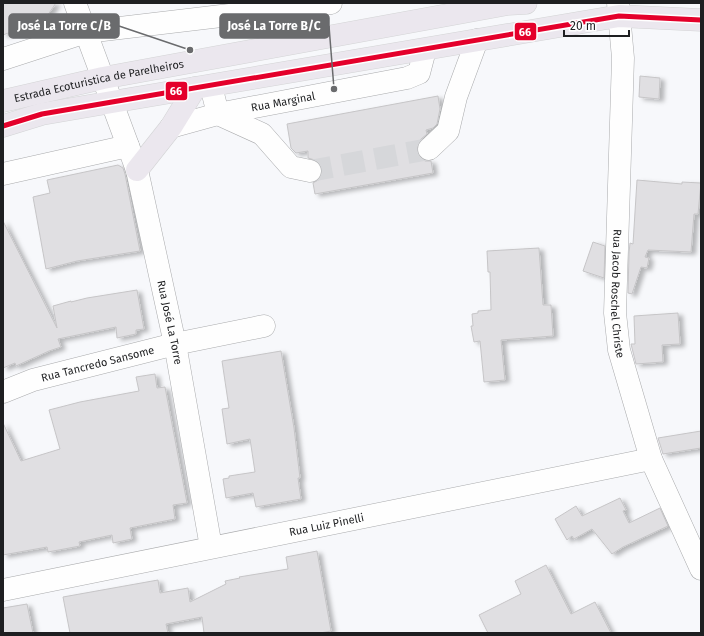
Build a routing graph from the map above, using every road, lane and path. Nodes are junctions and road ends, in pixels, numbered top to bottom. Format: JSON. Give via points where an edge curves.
{"nodes":[{"id":1,"x":76,"y":3,"type":"edge"},
{"id":2,"x":331,"y":3,"type":"edge"},
{"id":3,"x":526,"y":3,"type":"edge"},
{"id":4,"x":618,"y":10,"type":"edge"},
{"id":5,"x":701,"y":20,"type":"edge"},
{"id":6,"x":86,"y":32,"type":"junction"},
{"id":7,"x":477,"y":40,"type":"junction"},
{"id":8,"x":425,"y":50,"type":"junction"},
{"id":9,"x":3,"y":59,"type":"edge"},
{"id":10,"x":103,"y":78,"type":"junction"},
{"id":11,"x":203,"y":87,"type":"junction"},
{"id":12,"x":3,"y":101,"type":"edge"},
{"id":13,"x":112,"y":102,"type":"junction"},
{"id":14,"x":218,"y":114,"type":"junction"},
{"id":15,"x":3,"y":126,"type":"edge"},
{"id":16,"x":171,"y":127,"type":"junction"},
{"id":17,"x":128,"y":146,"type":"junction"},
{"id":18,"x":429,"y":149,"type":"tunnel mouth"},
{"id":19,"x":137,"y":170,"type":"junction"},
{"id":20,"x":310,"y":171,"type":"tunnel mouth"},
{"id":21,"x":3,"y":174,"type":"edge"},
{"id":22,"x":264,"y":326,"type":"dead end"},
{"id":23,"x":175,"y":344,"type":"junction"},
{"id":24,"x":3,"y":392,"type":"edge"},
{"id":25,"x":651,"y":459,"type":"junction"},
{"id":26,"x":211,"y":547,"type":"junction"},
{"id":27,"x":701,"y":569,"type":"edge"},
{"id":28,"x":3,"y":590,"type":"edge"}],
"edges":[{"from":1,"to":6,"type":"street","name":"Rua José La Torre"},
{"from":2,"to":6,"type":"street"},
{"from":3,"to":10,"type":"main road","name":"Estrada Ecoturistica de Parelheiros","via":[[508,4]]},
{"from":4,"to":5,"type":"main road","name":"Estrada Ecoturistica de Parelheiros"},
{"from":4,"to":7,"type":"main road","name":"Estrada Ecoturistica de Parelheiros"},
{"from":4,"to":25,"type":"street","name":"Rua Jacob Roschel Christe","via":[[623,58],[615,313],[618,350]]},
{"from":6,"to":9,"type":"street"},
{"from":6,"to":10,"type":"street","name":"Rua José La Torre"},
{"from":7,"to":8,"type":"main road","name":"Estrada Ecoturistica de Parelheiros"},
{"from":7,"to":18,"type":"street","via":[[456,97],[448,131]]},
{"from":8,"to":11,"type":"main road","name":"Estrada Ecoturistica de Parelheiros"},
{"from":8,"to":14,"type":"street","name":"Rua Marginal","via":[[419,73],[407,78]]},
{"from":10,"to":12,"type":"main road","name":"Estrada Ecoturistica de Parelheiros"},
{"from":10,"to":13,"type":"street","name":"Rua José La Torre"},
{"from":11,"to":13,"type":"main road","name":"Estrada Ecoturistica de Parelheiros"},
{"from":11,"to":14,"type":"street"},
{"from":11,"to":16,"type":"main road"},
{"from":13,"to":15,"type":"main road","name":"Estrada Ecoturistica de Parelheiros","via":[[42,114]]},
{"from":13,"to":17,"type":"street","name":"Rua José La Torre"},
{"from":14,"to":16,"type":"street","name":"Rua Marginal"},
{"from":14,"to":20,"type":"street","via":[[262,134],[291,167]]},
{"from":16,"to":19,"type":"main road"},
{"from":17,"to":19,"type":"street","name":"Rua José La Torre"},
{"from":17,"to":21,"type":"street"},
{"from":19,"to":23,"type":"street","name":"Rua José La Torre"},
{"from":22,"to":23,"type":"street","name":"Rua Tancredo Sansome"},
{"from":23,"to":24,"type":"street","name":"Rua Tancredo Sansome","via":[[33,380]]},
{"from":23,"to":26,"type":"street","name":"Rua José La Torre"},
{"from":25,"to":26,"type":"street","name":"Rua Luiz Pinelli"},
{"from":25,"to":27,"type":"street","name":"Rua Jacob Roschel Christe"},
{"from":26,"to":28,"type":"street","name":"Rua Luiz Pinelli"}]}
